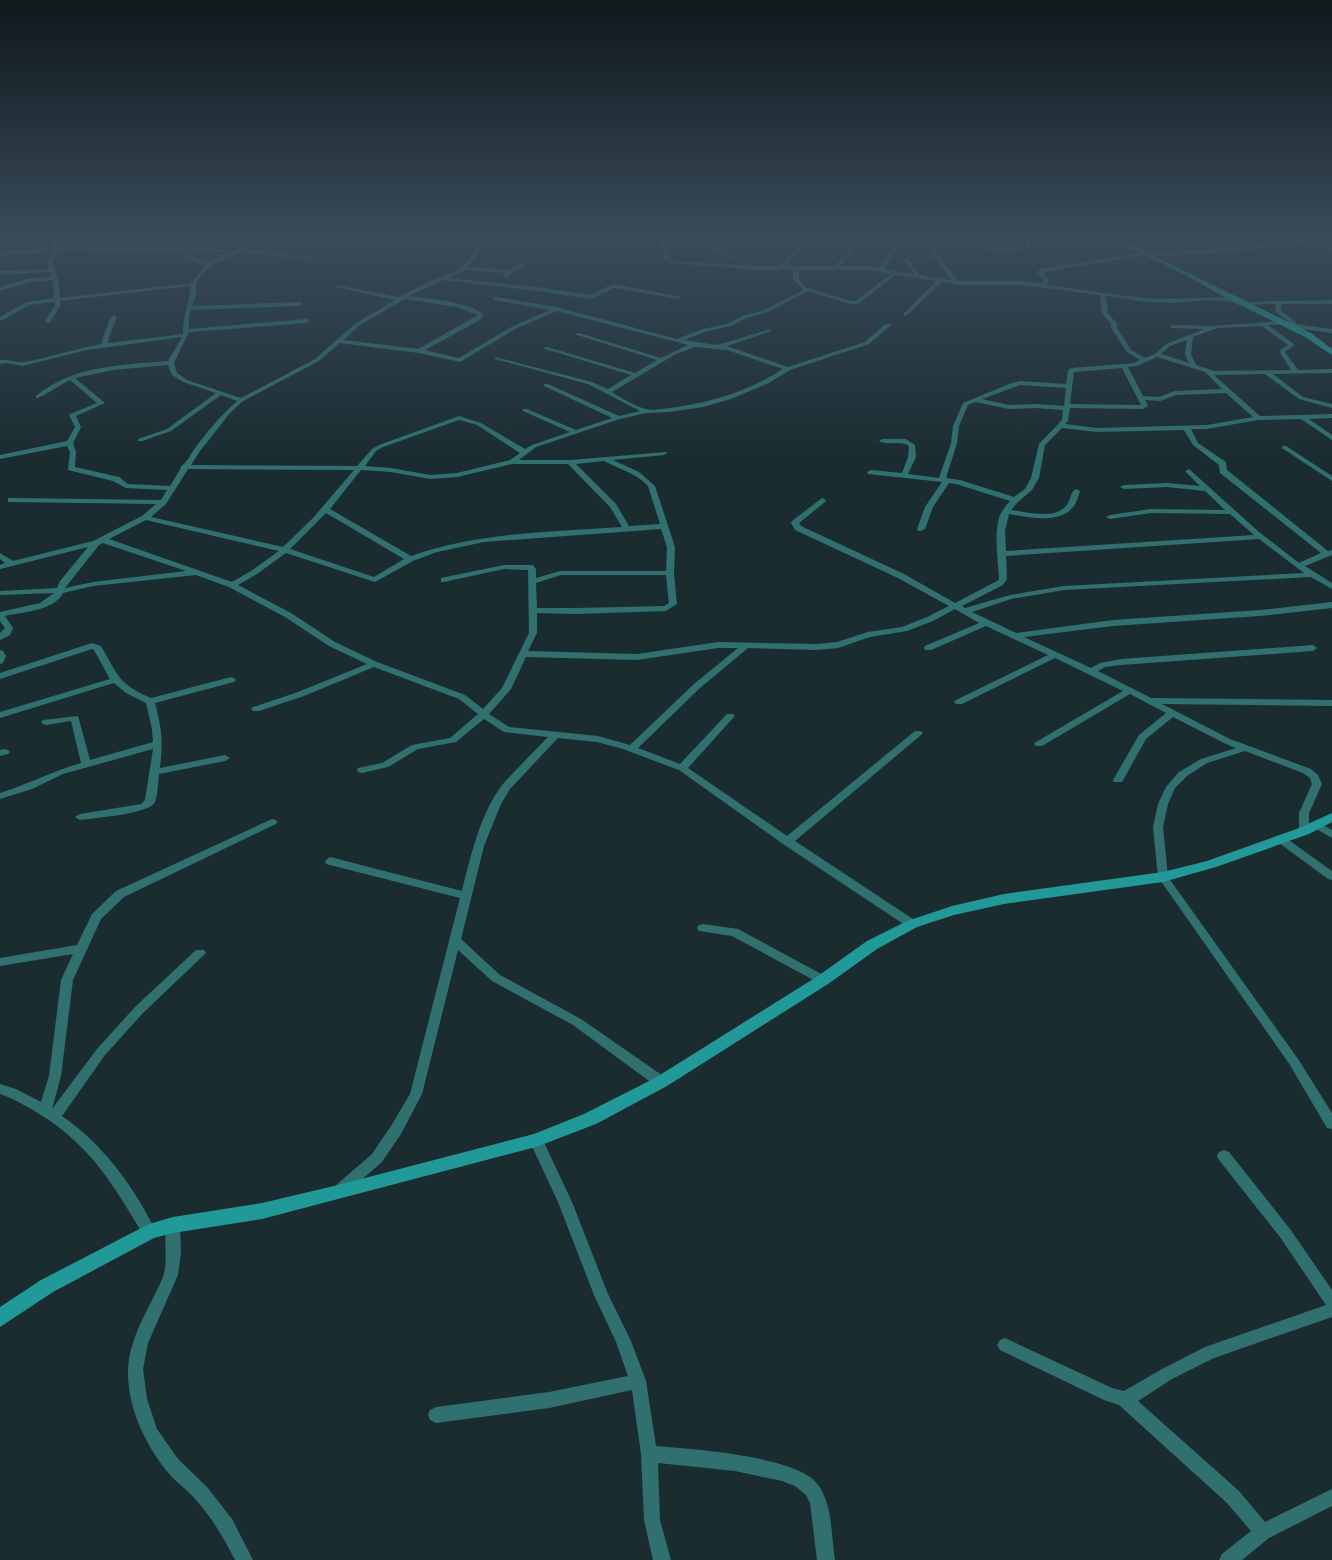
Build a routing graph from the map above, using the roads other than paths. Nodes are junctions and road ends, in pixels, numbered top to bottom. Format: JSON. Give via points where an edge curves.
{"nodes":[{"id":1,"x":16,"y":310,"type":"edge"},
{"id":2,"x":55,"y":310,"type":"edge"},
{"id":3,"x":188,"y":310,"type":"edge"},
{"id":4,"x":382,"y":310,"type":"edge"},
{"id":5,"x":470,"y":310,"type":"edge"},
{"id":6,"x":554,"y":310,"type":"edge"},
{"id":7,"x":559,"y":310,"type":"edge"},
{"id":8,"x":765,"y":310,"type":"edge"},
{"id":9,"x":910,"y":310,"type":"edge"},
{"id":10,"x":1105,"y":310,"type":"edge"},
{"id":11,"x":1256,"y":310,"type":"edge"},
{"id":12,"x":1277,"y":310,"type":"edge"},
{"id":13,"x":906,"y":314,"type":"dead end"},
{"id":14,"x":114,"y":317,"type":"dead end"},
{"id":15,"x":0,"y":319,"type":"edge"},
{"id":16,"x":48,"y":321,"type":"dead end"},
{"id":17,"x":306,"y":321,"type":"dead end"},
{"id":18,"x":889,"y":324,"type":"dead end"},
{"id":19,"x":1286,"y":324,"type":"junction"},
{"id":20,"x":1264,"y":325,"type":"junction"},
{"id":21,"x":1296,"y":325,"type":"junction"},
{"id":22,"x":1216,"y":326,"type":"junction"},
{"id":23,"x":1173,"y":328,"type":"dead end"},
{"id":24,"x":769,"y":330,"type":"dead end"},
{"id":25,"x":1332,"y":331,"type":"edge"},
{"id":26,"x":185,"y":333,"type":"junction"},
{"id":27,"x":577,"y":334,"type":"dead end"},
{"id":28,"x":1190,"y":337,"type":"junction"},
{"id":29,"x":677,"y":340,"type":"junction"},
{"id":30,"x":340,"y":341,"type":"junction"},
{"id":31,"x":105,"y":345,"type":"junction"},
{"id":32,"x":694,"y":345,"type":"junction"},
{"id":33,"x":718,"y":347,"type":"junction"},
{"id":34,"x":545,"y":348,"type":"dead end"},
{"id":35,"x":419,"y":351,"type":"junction"},
{"id":36,"x":1332,"y":353,"type":"edge"},
{"id":37,"x":1157,"y":355,"type":"junction"},
{"id":38,"x":497,"y":358,"type":"dead end"},
{"id":39,"x":662,"y":360,"type":"junction"},
{"id":40,"x":1145,"y":361,"type":"junction"},
{"id":41,"x":0,"y":362,"type":"edge"},
{"id":42,"x":172,"y":363,"type":"junction"},
{"id":43,"x":1193,"y":365,"type":"junction"},
{"id":44,"x":1125,"y":367,"type":"junction"},
{"id":45,"x":788,"y":369,"type":"junction"},
{"id":46,"x":1332,"y":371,"type":"edge"},
{"id":47,"x":1208,"y":372,"type":"junction"},
{"id":48,"x":1266,"y":372,"type":"junction"},
{"id":49,"x":1296,"y":372,"type":"junction"},
{"id":50,"x":636,"y":375,"type":"junction"},
{"id":51,"x":71,"y":378,"type":"junction"},
{"id":52,"x":546,"y":384,"type":"dead end"},
{"id":53,"x":1068,"y":386,"type":"junction"},
{"id":54,"x":608,"y":391,"type":"junction"},
{"id":55,"x":1227,"y":391,"type":"junction"},
{"id":56,"x":219,"y":394,"type":"junction"},
{"id":57,"x":38,"y":397,"type":"dead end"},
{"id":58,"x":1140,"y":398,"type":"junction"},
{"id":59,"x":241,"y":400,"type":"junction"},
{"id":60,"x":975,"y":400,"type":"junction"},
{"id":61,"x":1332,"y":406,"type":"edge"},
{"id":62,"x":1067,"y":407,"type":"junction"},
{"id":63,"x":525,"y":410,"type":"dead end"},
{"id":64,"x":646,"y":411,"type":"junction"},
{"id":65,"x":1332,"y":416,"type":"edge"},
{"id":66,"x":618,"y":418,"type":"junction"},
{"id":67,"x":1258,"y":418,"type":"junction"},
{"id":68,"x":1304,"y":418,"type":"junction"},
{"id":69,"x":1062,"y":426,"type":"junction"},
{"id":70,"x":1186,"y":426,"type":"junction"},
{"id":71,"x":576,"y":432,"type":"junction"},
{"id":72,"x":1332,"y":438,"type":"edge"},
{"id":73,"x":140,"y":440,"type":"dead end"},
{"id":74,"x":882,"y":441,"type":"dead end"},
{"id":75,"x":70,"y":443,"type":"junction"},
{"id":76,"x":1284,"y":447,"type":"dead end"},
{"id":77,"x":524,"y":452,"type":"junction"},
{"id":78,"x":664,"y":453,"type":"dead end"},
{"id":79,"x":0,"y":457,"type":"edge"},
{"id":80,"x":607,"y":460,"type":"junction"},
{"id":81,"x":512,"y":462,"type":"junction"},
{"id":82,"x":570,"y":462,"type":"junction"},
{"id":83,"x":184,"y":467,"type":"junction"},
{"id":84,"x":359,"y":468,"type":"junction"},
{"id":85,"x":1189,"y":471,"type":"dead end"},
{"id":86,"x":871,"y":472,"type":"dead end"},
{"id":87,"x":904,"y":476,"type":"junction"},
{"id":88,"x":945,"y":479,"type":"junction"},
{"id":89,"x":1332,"y":479,"type":"edge"},
{"id":90,"x":1124,"y":487,"type":"dead end"},
{"id":91,"x":172,"y":488,"type":"junction"},
{"id":92,"x":1206,"y":489,"type":"junction"},
{"id":93,"x":1076,"y":491,"type":"dead end"},
{"id":94,"x":11,"y":500,"type":"dead end"},
{"id":95,"x":822,"y":500,"type":"dead end"},
{"id":96,"x":1015,"y":500,"type":"junction"},
{"id":97,"x":163,"y":502,"type":"junction"},
{"id":98,"x":327,"y":510,"type":"junction"},
{"id":99,"x":1006,"y":511,"type":"junction"},
{"id":100,"x":1233,"y":512,"type":"junction"},
{"id":101,"x":1110,"y":516,"type":"dead end"},
{"id":102,"x":145,"y":518,"type":"junction"},
{"id":103,"x":665,"y":526,"type":"junction"},
{"id":104,"x":627,"y":529,"type":"junction"},
{"id":105,"x":921,"y":529,"type":"dead end"},
{"id":106,"x":1261,"y":537,"type":"junction"},
{"id":107,"x":99,"y":541,"type":"junction"},
{"id":108,"x":285,"y":550,"type":"junction"},
{"id":109,"x":1330,"y":553,"type":"edge"},
{"id":110,"x":1002,"y":554,"type":"junction"},
{"id":111,"x":0,"y":555,"type":"edge"},
{"id":112,"x":410,"y":559,"type":"junction"},
{"id":113,"x":10,"y":564,"type":"junction"},
{"id":114,"x":1298,"y":566,"type":"junction"},
{"id":115,"x":0,"y":568,"type":"edge"},
{"id":116,"x":195,"y":573,"type":"junction"},
{"id":117,"x":670,"y":573,"type":"junction"},
{"id":118,"x":1311,"y":575,"type":"junction"},
{"id":119,"x":444,"y":580,"type":"dead end"},
{"id":120,"x":532,"y":582,"type":"junction"},
{"id":121,"x":232,"y":584,"type":"junction"},
{"id":122,"x":1332,"y":587,"type":"edge"},
{"id":123,"x":60,"y":590,"type":"junction"},
{"id":124,"x":0,"y":593,"type":"edge"},
{"id":125,"x":956,"y":605,"type":"junction"},
{"id":126,"x":1332,"y":606,"type":"edge"},
{"id":127,"x":533,"y":610,"type":"junction"},
{"id":128,"x":965,"y":611,"type":"junction"},
{"id":129,"x":0,"y":615,"type":"edge"},
{"id":130,"x":986,"y":623,"type":"junction"},
{"id":131,"x":1014,"y":636,"type":"junction"},
{"id":132,"x":0,"y":637,"type":"edge"},
{"id":133,"x":746,"y":645,"type":"junction"},
{"id":134,"x":928,"y":648,"type":"dead end"},
{"id":135,"x":1313,"y":648,"type":"dead end"},
{"id":136,"x":0,"y":653,"type":"edge"},
{"id":137,"x":523,"y":654,"type":"junction"},
{"id":138,"x":1054,"y":655,"type":"junction"},
{"id":139,"x":0,"y":661,"type":"edge"},
{"id":140,"x":374,"y":664,"type":"junction"},
{"id":141,"x":1091,"y":671,"type":"junction"},
{"id":142,"x":0,"y":676,"type":"edge"},
{"id":143,"x":116,"y":680,"type":"junction"},
{"id":144,"x":230,"y":680,"type":"dead end"},
{"id":145,"x":1129,"y":691,"type":"junction"},
{"id":146,"x":150,"y":701,"type":"junction"},
{"id":147,"x":1149,"y":701,"type":"junction"},
{"id":148,"x":959,"y":702,"type":"dead end"},
{"id":149,"x":1332,"y":703,"type":"edge"},
{"id":150,"x":256,"y":709,"type":"dead end"},
{"id":151,"x":485,"y":713,"type":"junction"},
{"id":152,"x":1172,"y":713,"type":"junction"},
{"id":153,"x":0,"y":716,"type":"edge"},
{"id":154,"x":730,"y":716,"type":"dead end"},
{"id":155,"x":46,"y":722,"type":"dead end"},
{"id":156,"x":918,"y":733,"type":"dead end"},
{"id":157,"x":555,"y":735,"type":"junction"},
{"id":158,"x":158,"y":744,"type":"junction"},
{"id":159,"x":1039,"y":744,"type":"dead end"},
{"id":160,"x":1246,"y":748,"type":"junction"},
{"id":161,"x":631,"y":749,"type":"junction"},
{"id":162,"x":225,"y":758,"type":"dead end"},
{"id":163,"x":86,"y":764,"type":"junction"},
{"id":164,"x":682,"y":768,"type":"junction"},
{"id":165,"x":362,"y":770,"type":"dead end"},
{"id":166,"x":155,"y":772,"type":"junction"},
{"id":167,"x":1118,"y":780,"type":"dead end"},
{"id":168,"x":0,"y":796,"type":"edge"},
{"id":169,"x":80,"y":817,"type":"dead end"},
{"id":170,"x":1332,"y":817,"type":"edge"},
{"id":171,"x":272,"y":822,"type":"dead end"},
{"id":172,"x":1310,"y":828,"type":"junction"},
{"id":173,"x":1332,"y":835,"type":"edge"},
{"id":174,"x":1279,"y":838,"type":"junction"},
{"id":175,"x":787,"y":842,"type":"junction"},
{"id":176,"x":330,"y":861,"type":"dead end"},
{"id":177,"x":1332,"y":876,"type":"edge"},
{"id":178,"x":1163,"y":877,"type":"junction"},
{"id":179,"x":465,"y":896,"type":"junction"},
{"id":180,"x":912,"y":924,"type":"junction"},
{"id":181,"x":703,"y":928,"type":"dead end"},
{"id":182,"x":455,"y":940,"type":"junction"},
{"id":183,"x":80,"y":949,"type":"junction"},
{"id":184,"x":200,"y":953,"type":"dead end"},
{"id":185,"x":0,"y":962,"type":"edge"},
{"id":186,"x":824,"y":980,"type":"junction"},
{"id":187,"x":660,"y":1082,"type":"junction"},
{"id":188,"x":0,"y":1089,"type":"edge"},
{"id":189,"x":49,"y":1114,"type":"junction"},
{"id":190,"x":1332,"y":1124,"type":"edge"},
{"id":191,"x":536,"y":1140,"type":"junction"},
{"id":192,"x":1224,"y":1156,"type":"dead end"},
{"id":193,"x":338,"y":1192,"type":"junction"},
{"id":194,"x":173,"y":1225,"type":"junction"},
{"id":195,"x":149,"y":1232,"type":"junction"},
{"id":196,"x":1332,"y":1302,"type":"edge"},
{"id":197,"x":1332,"y":1310,"type":"edge"},
{"id":198,"x":0,"y":1318,"type":"edge"},
{"id":199,"x":1005,"y":1345,"type":"dead end"},
{"id":200,"x":638,"y":1381,"type":"junction"},
{"id":201,"x":1124,"y":1399,"type":"junction"},
{"id":202,"x":436,"y":1415,"type":"dead end"},
{"id":203,"x":649,"y":1454,"type":"junction"},
{"id":204,"x":1332,"y":1497,"type":"edge"},
{"id":205,"x":1263,"y":1532,"type":"junction"},
{"id":206,"x":244,"y":1560,"type":"edge"},
{"id":207,"x":662,"y":1560,"type":"edge"},
{"id":208,"x":826,"y":1560,"type":"edge"},
{"id":209,"x":1228,"y":1560,"type":"edge"}],
"edges":[{"from":1,"to":15,"type":"street"},
{"from":2,"to":16,"type":"street"},
{"from":3,"to":26,"type":"street"},
{"from":4,"to":30,"type":"street"},
{"from":5,"to":35,"type":"street","via":[[481,315],[478,319]]},
{"from":6,"to":35,"type":"street","via":[[515,327],[463,359]]},
{"from":7,"to":29,"type":"street"},
{"from":8,"to":29,"type":"street","via":[[729,325]]},
{"from":9,"to":13,"type":"street"},
{"from":10,"to":40,"type":"street","via":[[1127,349]]},
{"from":11,"to":19,"type":"street"},
{"from":12,"to":21,"type":"street"},
{"from":14,"to":31,"type":"street"},
{"from":17,"to":26,"type":"street"},
{"from":18,"to":45,"type":"street","via":[[867,343]]},
{"from":19,"to":20,"type":"street"},
{"from":19,"to":21,"type":"street"},
{"from":19,"to":36,"type":"street"},
{"from":20,"to":22,"type":"street"},
{"from":20,"to":49,"type":"street","via":[[1292,345],[1282,351]]},
{"from":21,"to":25,"type":"street"},
{"from":22,"to":23,"type":"street"},
{"from":22,"to":28,"type":"street"},
{"from":24,"to":33,"type":"street"},
{"from":26,"to":31,"type":"street"},
{"from":26,"to":42,"type":"street"},
{"from":27,"to":39,"type":"street"},
{"from":28,"to":37,"type":"street","via":[[1168,345]]},
{"from":28,"to":43,"type":"street","via":[[1188,354]]},
{"from":29,"to":32,"type":"street"},
{"from":30,"to":35,"type":"street"},
{"from":30,"to":59,"type":"street","via":[[302,369]]},
{"from":31,"to":41,"type":"street","via":[[22,364]]},
{"from":32,"to":33,"type":"street"},
{"from":32,"to":39,"type":"street"},
{"from":33,"to":45,"type":"street"},
{"from":34,"to":50,"type":"street"},
{"from":37,"to":40,"type":"street"},
{"from":37,"to":43,"type":"street"},
{"from":38,"to":54,"type":"street","via":[[590,383]]},
{"from":39,"to":50,"type":"street"},
{"from":40,"to":44,"type":"street"},
{"from":42,"to":51,"type":"street","via":[[120,368]]},
{"from":42,"to":56,"type":"street","via":[[172,369],[179,378]]},
{"from":43,"to":47,"type":"street"},
{"from":44,"to":53,"type":"street","via":[[1073,369]]},
{"from":44,"to":58,"type":"street"},
{"from":45,"to":64,"type":"street","via":[[729,398],[687,408]]},
{"from":46,"to":49,"type":"street"},
{"from":47,"to":48,"type":"street"},
{"from":47,"to":55,"type":"street"},
{"from":48,"to":49,"type":"street"},
{"from":48,"to":61,"type":"street","via":[[1301,398]]},
{"from":50,"to":54,"type":"street"},
{"from":51,"to":57,"type":"street"},
{"from":51,"to":75,"type":"street","via":[[102,403],[74,413],[78,427]]},
{"from":52,"to":66,"type":"street"},
{"from":53,"to":60,"type":"street","via":[[1020,384]]},
{"from":53,"to":62,"type":"street"},
{"from":54,"to":64,"type":"street"},
{"from":55,"to":58,"type":"street","via":[[1174,393],[1160,399]]},
{"from":55,"to":67,"type":"street"},
{"from":56,"to":59,"type":"street"},
{"from":56,"to":73,"type":"street","via":[[168,430]]},
{"from":58,"to":62,"type":"street","via":[[1145,406],[1140,408]]},
{"from":59,"to":83,"type":"street"},
{"from":60,"to":62,"type":"street","via":[[1009,408]]},
{"from":60,"to":88,"type":"street","via":[[963,406]]},
{"from":62,"to":69,"type":"street"},
{"from":63,"to":71,"type":"street"},
{"from":64,"to":66,"type":"street"},
{"from":65,"to":68,"type":"street"},
{"from":66,"to":71,"type":"street"},
{"from":67,"to":68,"type":"street"},
{"from":67,"to":70,"type":"street","via":[[1217,426]]},
{"from":68,"to":72,"type":"street"},
{"from":69,"to":70,"type":"street","via":[[1096,430]]},
{"from":69,"to":96,"type":"street","via":[[1045,439],[1035,478],[1028,490]]},
{"from":70,"to":109,"type":"street","via":[[1192,441],[1223,464],[1223,471]]},
{"from":71,"to":77,"type":"street"},
{"from":74,"to":87,"type":"street","via":[[906,441],[912,445],[912,457]]},
{"from":75,"to":79,"type":"street"},
{"from":75,"to":91,"type":"street","via":[[73,452],[71,468],[116,479],[126,486]]},
{"from":76,"to":89,"type":"street"},
{"from":77,"to":81,"type":"street"},
{"from":77,"to":84,"type":"street","via":[[479,424],[459,418],[381,446]]},
{"from":78,"to":80,"type":"street"},
{"from":80,"to":82,"type":"street"},
{"from":80,"to":103,"type":"street","via":[[646,479]]},
{"from":81,"to":82,"type":"street"},
{"from":81,"to":84,"type":"street","via":[[444,477]]},
{"from":82,"to":104,"type":"street","via":[[613,506]]},
{"from":83,"to":84,"type":"street"},
{"from":83,"to":91,"type":"street"},
{"from":84,"to":98,"type":"street"},
{"from":85,"to":92,"type":"street"},
{"from":86,"to":87,"type":"street"},
{"from":87,"to":88,"type":"street"},
{"from":88,"to":96,"type":"street"},
{"from":88,"to":105,"type":"street","via":[[928,507]]},
{"from":90,"to":92,"type":"street","via":[[1167,485]]},
{"from":91,"to":97,"type":"street"},
{"from":92,"to":100,"type":"street"},
{"from":93,"to":99,"type":"street","via":[[1070,508],[1062,513],[1033,515]]},
{"from":94,"to":97,"type":"street"},
{"from":95,"to":125,"type":"street","via":[[798,519],[795,524],[798,528]]},
{"from":96,"to":99,"type":"street"},
{"from":97,"to":102,"type":"street"},
{"from":98,"to":108,"type":"street"},
{"from":98,"to":112,"type":"street"},
{"from":99,"to":110,"type":"street","via":[[1001,531]]},
{"from":100,"to":101,"type":"street","via":[[1151,511]]},
{"from":100,"to":106,"type":"street"},
{"from":102,"to":107,"type":"street"},
{"from":102,"to":108,"type":"street"},
{"from":103,"to":104,"type":"street"},
{"from":103,"to":117,"type":"street","via":[[671,547]]},
{"from":104,"to":112,"type":"street","via":[[484,540]]},
{"from":106,"to":110,"type":"street"},
{"from":106,"to":114,"type":"street"},
{"from":107,"to":113,"type":"street"},
{"from":107,"to":116,"type":"street"},
{"from":107,"to":123,"type":"street"},
{"from":108,"to":112,"type":"street","via":[[371,580],[380,579]]},
{"from":108,"to":121,"type":"street","via":[[255,573]]},
{"from":109,"to":114,"type":"street"},
{"from":110,"to":125,"type":"street","via":[[1004,579]]},
{"from":111,"to":113,"type":"street"},
{"from":113,"to":115,"type":"street"},
{"from":114,"to":118,"type":"street"},
{"from":116,"to":121,"type":"street"},
{"from":116,"to":123,"type":"street"},
{"from":117,"to":120,"type":"street","via":[[560,573]]},
{"from":117,"to":127,"type":"street","via":[[673,604],[666,608],[575,612]]},
{"from":118,"to":122,"type":"street"},
{"from":118,"to":128,"type":"street","via":[[1064,588],[1010,596]]},
{"from":119,"to":120,"type":"street","via":[[528,566],[532,569]]},
{"from":120,"to":127,"type":"street"},
{"from":121,"to":140,"type":"street","via":[[332,644]]},
{"from":123,"to":124,"type":"street"},
{"from":123,"to":129,"type":"street","via":[[57,596],[43,605]]},
{"from":125,"to":128,"type":"street"},
{"from":125,"to":133,"type":"street","via":[[904,629],[868,635],[838,645]]},
{"from":126,"to":131,"type":"street","via":[[1113,623]]},
{"from":127,"to":137,"type":"street","via":[[533,633]]},
{"from":128,"to":130,"type":"street"},
{"from":129,"to":132,"type":"street","via":[[8,628],[7,633]]},
{"from":130,"to":131,"type":"street"},
{"from":130,"to":134,"type":"street"},
{"from":131,"to":138,"type":"street"},
{"from":133,"to":137,"type":"street","via":[[708,646],[638,657]]},
{"from":133,"to":161,"type":"street"},
{"from":135,"to":141,"type":"street","via":[[1121,662]]},
{"from":136,"to":139,"type":"street"},
{"from":137,"to":151,"type":"street","via":[[506,688]]},
{"from":138,"to":141,"type":"street"},
{"from":138,"to":148,"type":"street"},
{"from":140,"to":150,"type":"street"},
{"from":140,"to":151,"type":"street","via":[[462,697]]},
{"from":141,"to":145,"type":"street"},
{"from":142,"to":143,"type":"street","via":[[92,646],[98,648]]},
{"from":143,"to":146,"type":"street","via":[[128,692]]},
{"from":143,"to":153,"type":"street"},
{"from":144,"to":146,"type":"street"},
{"from":145,"to":147,"type":"street"},
{"from":145,"to":159,"type":"street"},
{"from":146,"to":158,"type":"street","via":[[158,729]]},
{"from":147,"to":149,"type":"street"},
{"from":147,"to":152,"type":"street"},
{"from":151,"to":157,"type":"street","via":[[507,730]]},
{"from":151,"to":165,"type":"street","via":[[450,742],[415,747],[385,765]]},
{"from":152,"to":160,"type":"street"},
{"from":152,"to":167,"type":"street","via":[[1142,737]]},
{"from":154,"to":164,"type":"street"},
{"from":155,"to":163,"type":"street","via":[[75,718]]},
{"from":156,"to":175,"type":"street"},
{"from":157,"to":161,"type":"street","via":[[598,739]]},
{"from":157,"to":179,"type":"street","via":[[506,788],[496,804],[479,846]]},
{"from":158,"to":163,"type":"street"},
{"from":158,"to":166,"type":"street"},
{"from":160,"to":172,"type":"street","via":[[1292,764],[1314,777],[1317,784],[1304,813]]},
{"from":160,"to":178,"type":"street","via":[[1204,761],[1183,774],[1171,787],[1158,827]]},
{"from":161,"to":164,"type":"street"},
{"from":162,"to":166,"type":"street"},
{"from":163,"to":168,"type":"street"},
{"from":164,"to":175,"type":"street"},
{"from":166,"to":169,"type":"street","via":[[150,801],[145,806]]},
{"from":170,"to":172,"type":"street"},
{"from":171,"to":183,"type":"street","via":[[120,894],[96,917]]},
{"from":172,"to":173,"type":"street"},
{"from":172,"to":174,"type":"street"},
{"from":174,"to":177,"type":"street"},
{"from":174,"to":178,"type":"street","via":[[1211,864]]},
{"from":175,"to":180,"type":"street"},
{"from":176,"to":179,"type":"street"},
{"from":178,"to":180,"type":"street","via":[[1004,899]]},
{"from":178,"to":190,"type":"street","via":[[1294,1062]]},
{"from":179,"to":182,"type":"street"},
{"from":180,"to":186,"type":"street","via":[[872,945]]},
{"from":181,"to":186,"type":"street","via":[[734,932]]},
{"from":182,"to":187,"type":"street","via":[[496,978],[577,1022]]},
{"from":182,"to":193,"type":"street","via":[[416,1094],[377,1158]]},
{"from":183,"to":185,"type":"street"},
{"from":183,"to":189,"type":"street","via":[[67,980]]},
{"from":184,"to":189,"type":"street","via":[[139,1010]]},
{"from":186,"to":187,"type":"street"},
{"from":187,"to":191,"type":"street","via":[[590,1119]]},
{"from":188,"to":189,"type":"street"},
{"from":189,"to":195,"type":"street","via":[[93,1148]]},
{"from":191,"to":193,"type":"street"},
{"from":191,"to":200,"type":"street","via":[[566,1202]]},
{"from":192,"to":196,"type":"street","via":[[1285,1233]]},
{"from":193,"to":194,"type":"street","via":[[262,1212]]},
{"from":194,"to":195,"type":"street"},
{"from":194,"to":206,"type":"street","via":[[174,1252],[170,1275],[140,1343],[135,1369],[139,1398],[150,1433],[172,1465],[226,1525]]},
{"from":195,"to":198,"type":"street","via":[[47,1286]]},
{"from":197,"to":201,"type":"street","via":[[1210,1352]]},
{"from":199,"to":201,"type":"street"},
{"from":200,"to":202,"type":"street","via":[[549,1400]]},
{"from":200,"to":203,"type":"street"},
{"from":201,"to":205,"type":"street","via":[[1233,1497]]},
{"from":203,"to":207,"type":"street","via":[[652,1520]]},
{"from":203,"to":208,"type":"street","via":[[724,1460],[800,1480],[811,1488],[817,1498]]},
{"from":204,"to":205,"type":"street"},
{"from":205,"to":209,"type":"street"}]}
